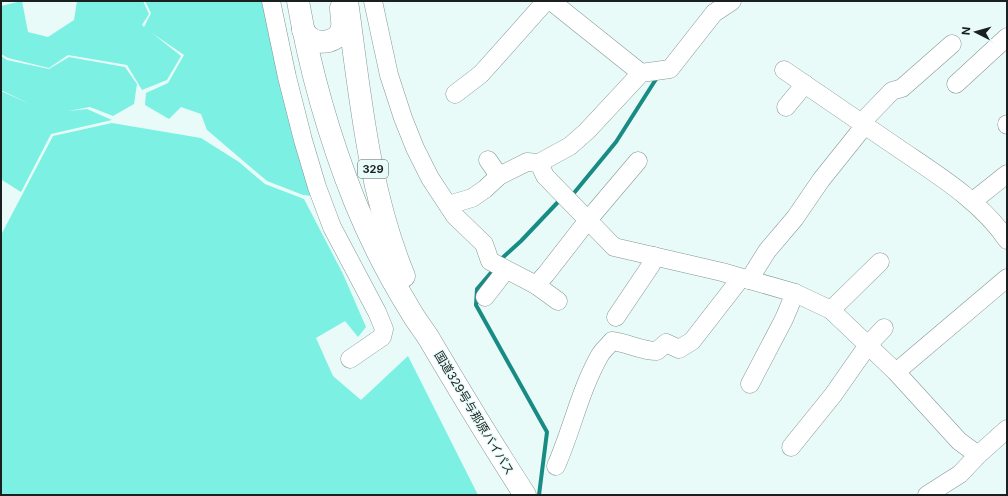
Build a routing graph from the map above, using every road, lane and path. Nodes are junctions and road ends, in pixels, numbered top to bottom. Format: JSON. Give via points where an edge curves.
{"nodes":[{"id":1,"x":271,"y":1,"type":"edge"},
{"id":2,"x":298,"y":1,"type":"edge"},
{"id":3,"x":341,"y":1,"type":"edge"},
{"id":4,"x":347,"y":1,"type":"edge"},
{"id":5,"x":372,"y":1,"type":"edge"},
{"id":6,"x":546,"y":1,"type":"edge"},
{"id":7,"x":551,"y":1,"type":"edge"},
{"id":8,"x":732,"y":1,"type":"edge"},
{"id":9,"x":303,"y":30,"type":"junction"},
{"id":10,"x":1007,"y":36,"type":"edge"},
{"id":11,"x":952,"y":44,"type":"dead end"},
{"id":12,"x":784,"y":70,"type":"dead end"},
{"id":13,"x":641,"y":74,"type":"junction"},
{"id":14,"x":805,"y":84,"type":"junction"},
{"id":15,"x":956,"y":84,"type":"dead end"},
{"id":16,"x":455,"y":94,"type":"dead end"},
{"id":17,"x":786,"y":107,"type":"dead end"},
{"id":18,"x":863,"y":124,"type":"junction"},
{"id":19,"x":488,"y":160,"type":"dead end"},
{"id":20,"x":638,"y":161,"type":"dead end"},
{"id":21,"x":539,"y":163,"type":"junction"},
{"id":22,"x":1007,"y":174,"type":"edge"},
{"id":23,"x":499,"y":176,"type":"junction"},
{"id":24,"x":973,"y":201,"type":"junction"},
{"id":25,"x":448,"y":205,"type":"junction"},
{"id":26,"x":588,"y":220,"type":"junction"},
{"id":27,"x":1007,"y":240,"type":"edge"},
{"id":28,"x":654,"y":256,"type":"junction"},
{"id":29,"x":880,"y":262,"type":"dead end"},
{"id":30,"x":506,"y":270,"type":"junction"},
{"id":31,"x":1007,"y":278,"type":"edge"},
{"id":32,"x":745,"y":279,"type":"junction"},
{"id":33,"x":536,"y":284,"type":"junction"},
{"id":34,"x":796,"y":293,"type":"junction"},
{"id":35,"x":486,"y":297,"type":"dead end"},
{"id":36,"x":558,"y":301,"type":"dead end"},
{"id":37,"x":831,"y":310,"type":"junction"},
{"id":38,"x":616,"y":317,"type":"dead end"},
{"id":39,"x":884,"y":328,"type":"dead end"},
{"id":40,"x":424,"y":331,"type":"junction"},
{"id":41,"x":868,"y":345,"type":"junction"},
{"id":42,"x":350,"y":359,"type":"dead end"},
{"id":43,"x":896,"y":372,"type":"junction"},
{"id":44,"x":750,"y":384,"type":"dead end"},
{"id":45,"x":1007,"y":429,"type":"edge"},
{"id":46,"x":791,"y":448,"type":"dead end"},
{"id":47,"x":978,"y":455,"type":"junction"},
{"id":48,"x":556,"y":466,"type":"dead end"},
{"id":49,"x":950,"y":489,"type":"edge"},
{"id":50,"x":525,"y":495,"type":"edge"},
{"id":51,"x":927,"y":495,"type":"edge"}],
"edges":[{"from":1,"to":42,"type":"street","via":[[287,76],[317,187],[332,227],[384,329],[382,337]]},
{"from":2,"to":9,"type":"highway","name":"国道329号与那原バイパス","number":"329"},
{"from":3,"to":9,"type":"highway","via":[[342,28],[338,36],[323,42],[309,37]]},
{"from":4,"to":40,"type":"highway","name":"国道329号与那原バイパス","number":"329","via":[[366,134],[381,207]]},
{"from":5,"to":25,"type":"street","via":[[389,75],[403,118],[430,178]]},
{"from":6,"to":16,"type":"street","via":[[481,74]]},
{"from":7,"to":13,"type":"street"},
{"from":8,"to":13,"type":"street","via":[[713,14],[670,69]]},
{"from":9,"to":40,"type":"highway","name":"国道329号与那原バイパス","number":"329","via":[[333,144],[355,203],[379,254]]},
{"from":10,"to":15,"type":"street"},
{"from":11,"to":18,"type":"street","via":[[902,88],[892,91]]},
{"from":12,"to":14,"type":"street"},
{"from":13,"to":21,"type":"street","via":[[570,146]]},
{"from":14,"to":17,"type":"street"},
{"from":14,"to":18,"type":"street"},
{"from":18,"to":24,"type":"street"},
{"from":18,"to":32,"type":"street","via":[[795,218]]},
{"from":19,"to":23,"type":"street"},
{"from":20,"to":26,"type":"street"},
{"from":21,"to":23,"type":"street","via":[[527,162]]},
{"from":21,"to":26,"type":"street","via":[[545,176]]},
{"from":22,"to":24,"type":"street"},
{"from":23,"to":25,"type":"street","via":[[472,198]]},
{"from":24,"to":27,"type":"street","via":[[1000,228]]},
{"from":25,"to":30,"type":"street","via":[[455,216],[484,244],[490,261]]},
{"from":26,"to":28,"type":"street","via":[[614,247]]},
{"from":26,"to":33,"type":"street"},
{"from":28,"to":32,"type":"street"},
{"from":28,"to":38,"type":"street","via":[[652,264]]},
{"from":29,"to":37,"type":"street"},
{"from":30,"to":33,"type":"street"},
{"from":30,"to":35,"type":"street"},
{"from":31,"to":43,"type":"street"},
{"from":32,"to":34,"type":"street"},
{"from":32,"to":48,"type":"street","via":[[692,341],[679,349],[666,343],[657,351],[645,351],[612,341],[601,354],[582,394]]},
{"from":33,"to":36,"type":"street"},
{"from":34,"to":37,"type":"street"},
{"from":34,"to":44,"type":"street"},
{"from":37,"to":41,"type":"street"},
{"from":39,"to":41,"type":"street"},
{"from":40,"to":50,"type":"highway","name":"国道329号与那原バイパス","number":"329","via":[[490,442]]},
{"from":41,"to":43,"type":"street"},
{"from":41,"to":46,"type":"street"},
{"from":43,"to":47,"type":"street","via":[[959,441]]},
{"from":45,"to":47,"type":"street"},
{"from":47,"to":49,"type":"street"},
{"from":49,"to":51,"type":"street"}]}
